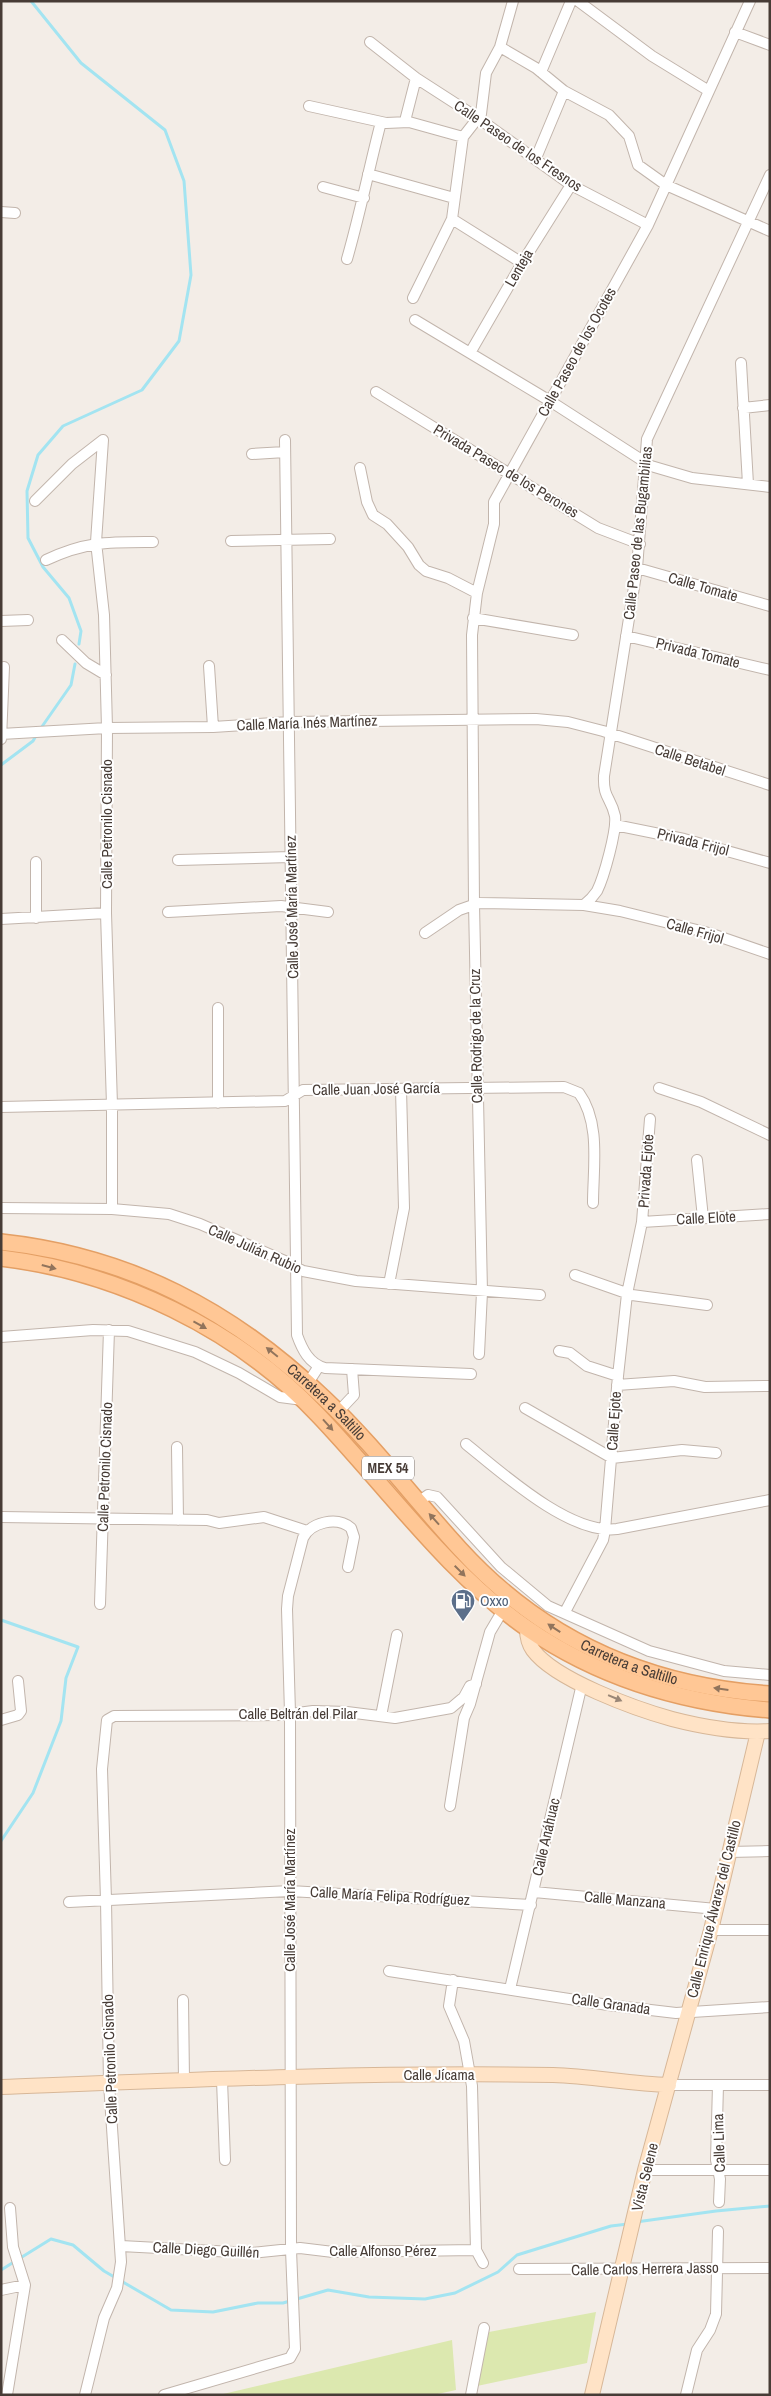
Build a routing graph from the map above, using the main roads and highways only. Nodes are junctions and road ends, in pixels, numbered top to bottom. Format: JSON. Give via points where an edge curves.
{"nodes":[{"id":1,"x":1,"y":1242,"type":"edge"},
{"id":2,"x":1,"y":1258,"type":"edge"},
{"id":3,"x":770,"y":1694,"type":"edge"},
{"id":4,"x":770,"y":1710,"type":"edge"}],
"edges":[{"from":3,"to":1,"type":"main road","name":"Carretera a Saltillo","number":"MEX 54","one_way":true,"via":[[708,1688],[667,1678],[599,1653],[532,1614],[490,1579],[308,1382],[242,1330],[203,1305],[126,1271],[83,1258]]},
{"from":2,"to":4,"type":"main road","name":"Carretera a Saltillo","number":"MEX 54","one_way":true,"via":[[37,1263],[123,1288],[162,1304],[237,1347],[302,1400],[450,1561],[527,1629],[592,1667],[627,1682],[704,1703]]}]}
